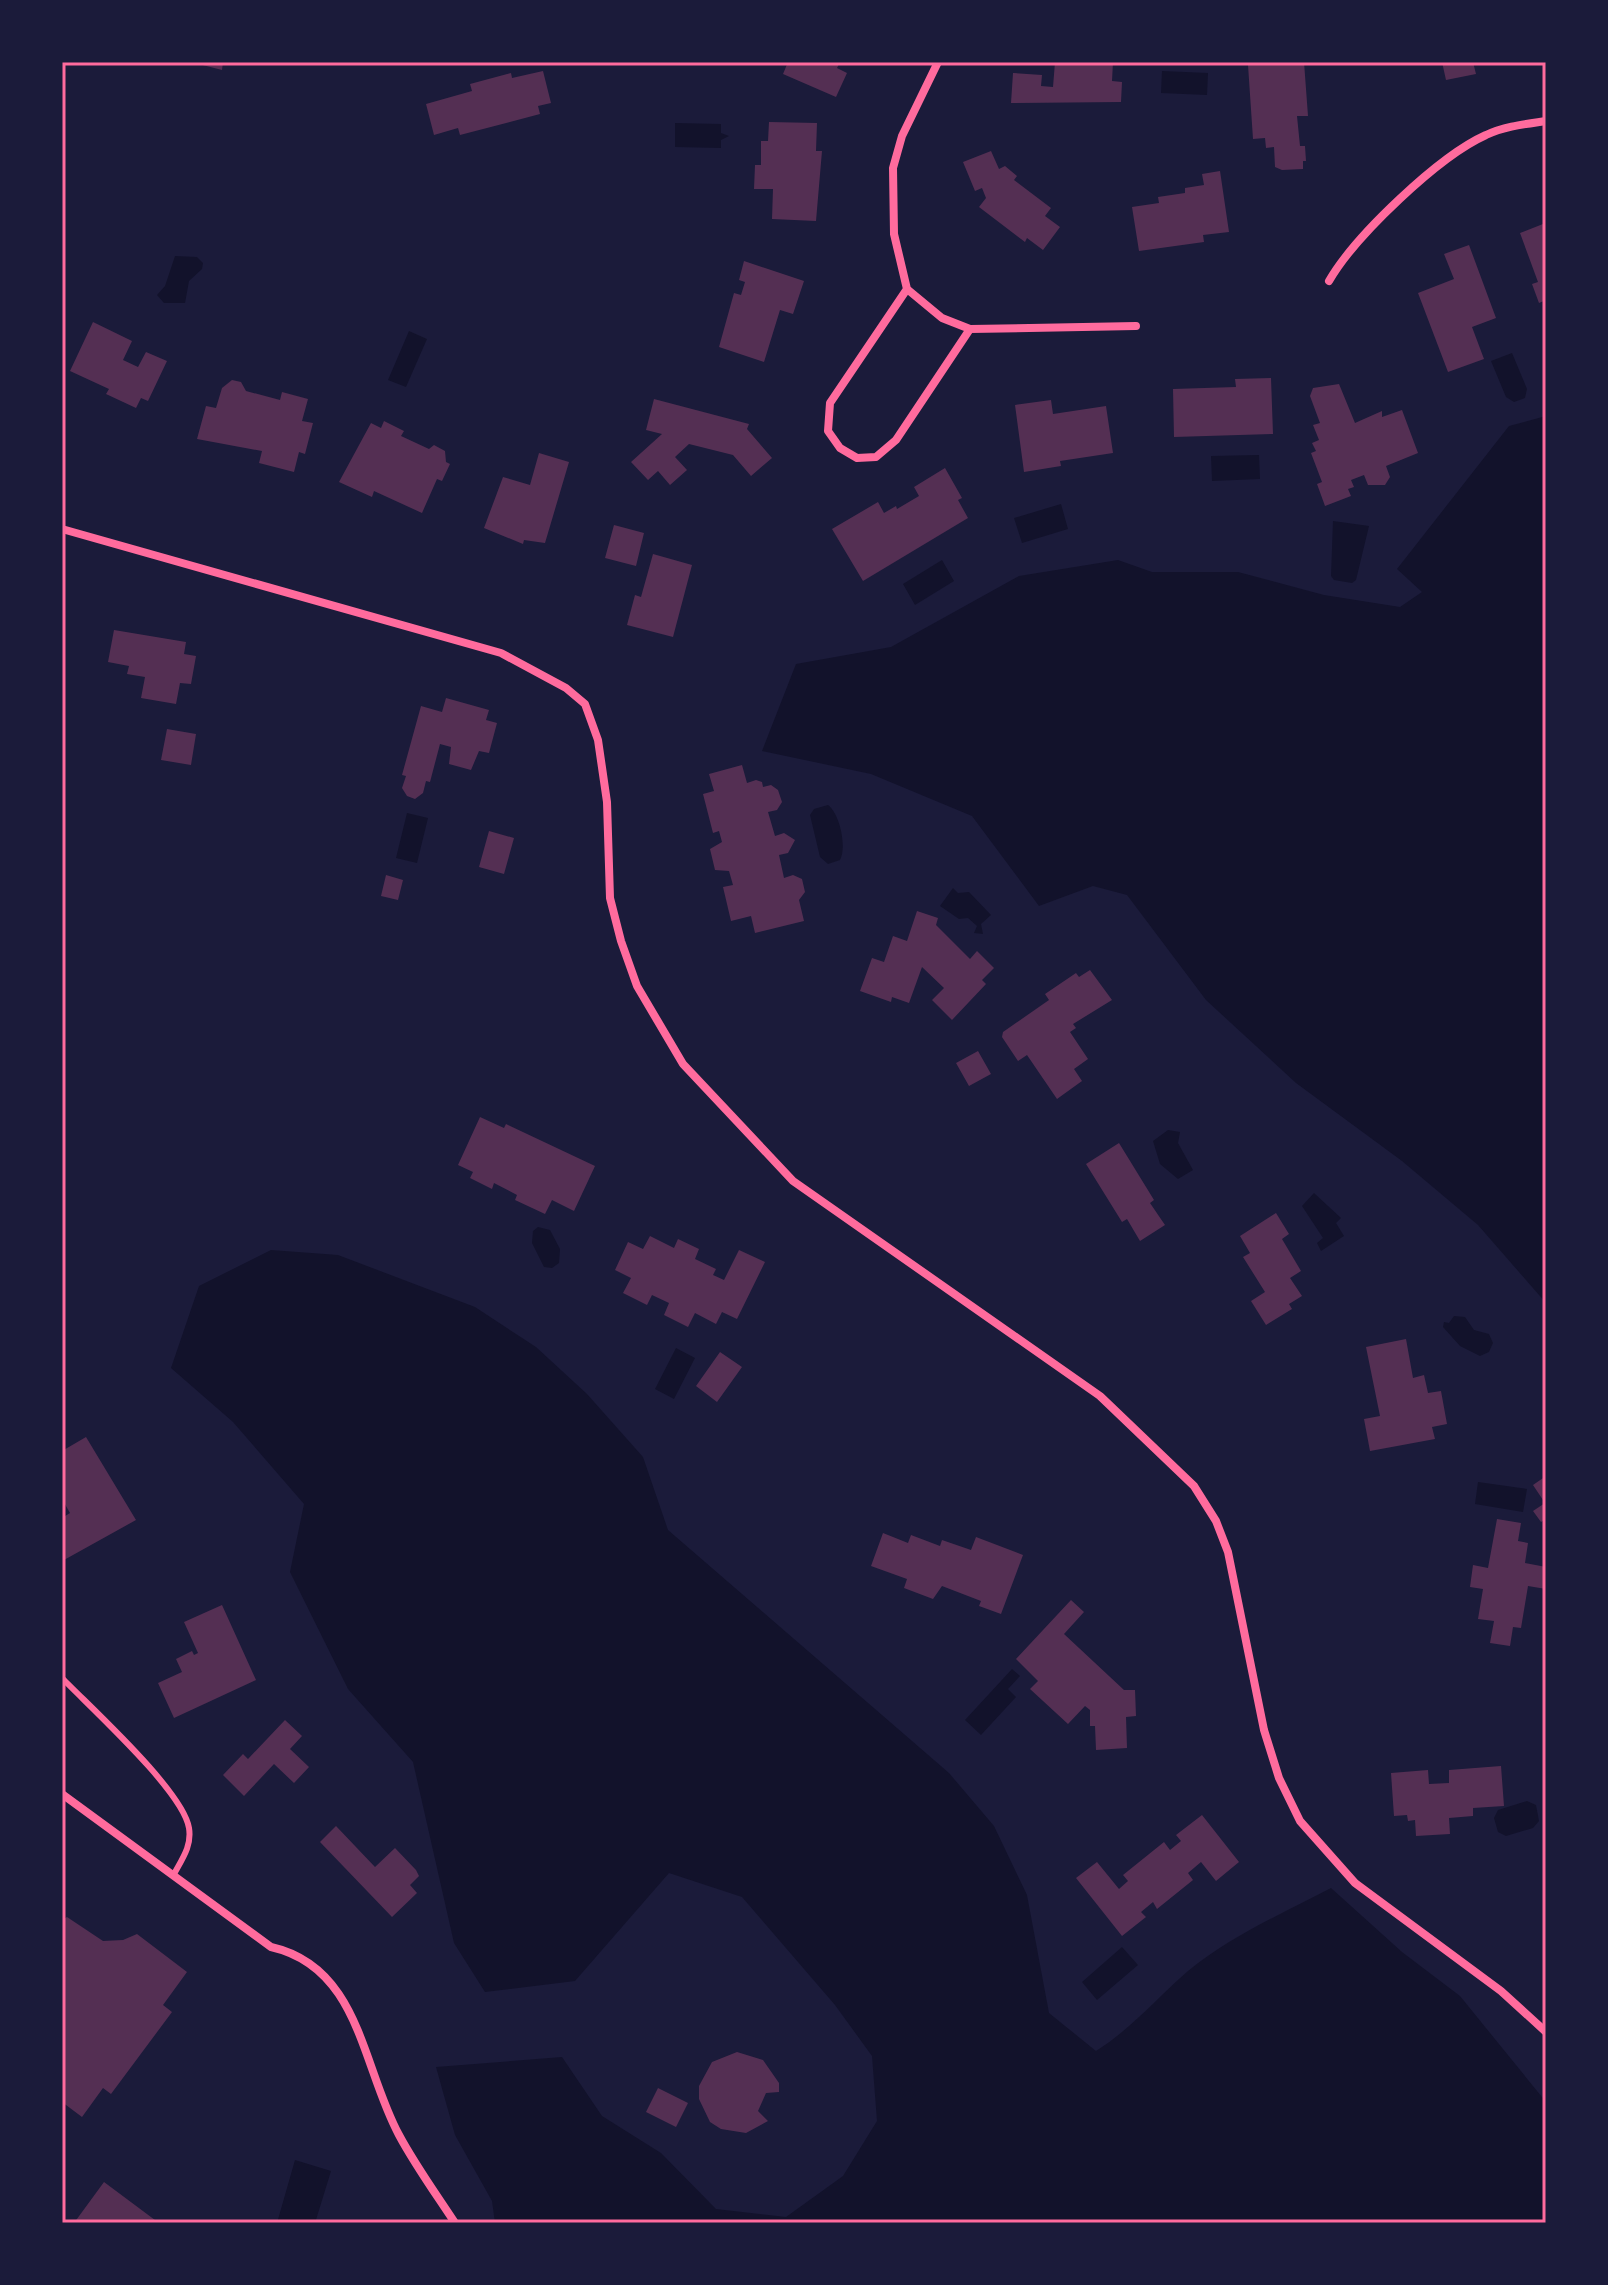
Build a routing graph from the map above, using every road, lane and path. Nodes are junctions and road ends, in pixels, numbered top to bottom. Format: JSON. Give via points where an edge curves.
{"nodes":[{"id":1,"x":938,"y":62,"type":"edge"},
{"id":2,"x":1546,"y":121,"type":"edge"},
{"id":3,"x":1329,"y":281,"type":"dead end"},
{"id":4,"x":907,"y":289,"type":"junction"},
{"id":5,"x":1136,"y":326,"type":"dead end"},
{"id":6,"x":970,"y":329,"type":"junction"},
{"id":7,"x":62,"y":529,"type":"edge"},
{"id":8,"x":62,"y":1678,"type":"edge"},
{"id":9,"x":62,"y":1794,"type":"edge"},
{"id":10,"x":174,"y":1874,"type":"junction"},
{"id":11,"x":1546,"y":2032,"type":"edge"},
{"id":12,"x":455,"y":2223,"type":"edge"}],
"edges":[{"from":1,"to":4,"type":"street","via":[[902,136],[893,168],[894,234]]},
{"from":2,"to":3,"type":"street","via":[[1519,124],[1470,142],[1416,184]]},
{"from":4,"to":6,"type":"street","via":[[942,318]]},
{"from":4,"to":6,"type":"street","via":[[830,403],[828,431],[840,448],[857,458],[876,457],[896,440]]},
{"from":5,"to":6,"type":"street"},
{"from":7,"to":11,"type":"street","via":[[501,653],[585,704],[598,740],[607,802],[610,898],[621,941],[637,986],[683,1064],[793,1181],[1100,1396],[1194,1486],[1228,1552],[1264,1730],[1300,1821],[1355,1883],[1501,1991]]},
{"from":8,"to":10,"type":"lane","via":[[174,1796],[189,1827],[189,1847]]},
{"from":9,"to":10,"type":"street"},
{"from":10,"to":12,"type":"street","via":[[271,1947],[298,1953],[320,1969],[338,1992],[398,2134]]}]}
